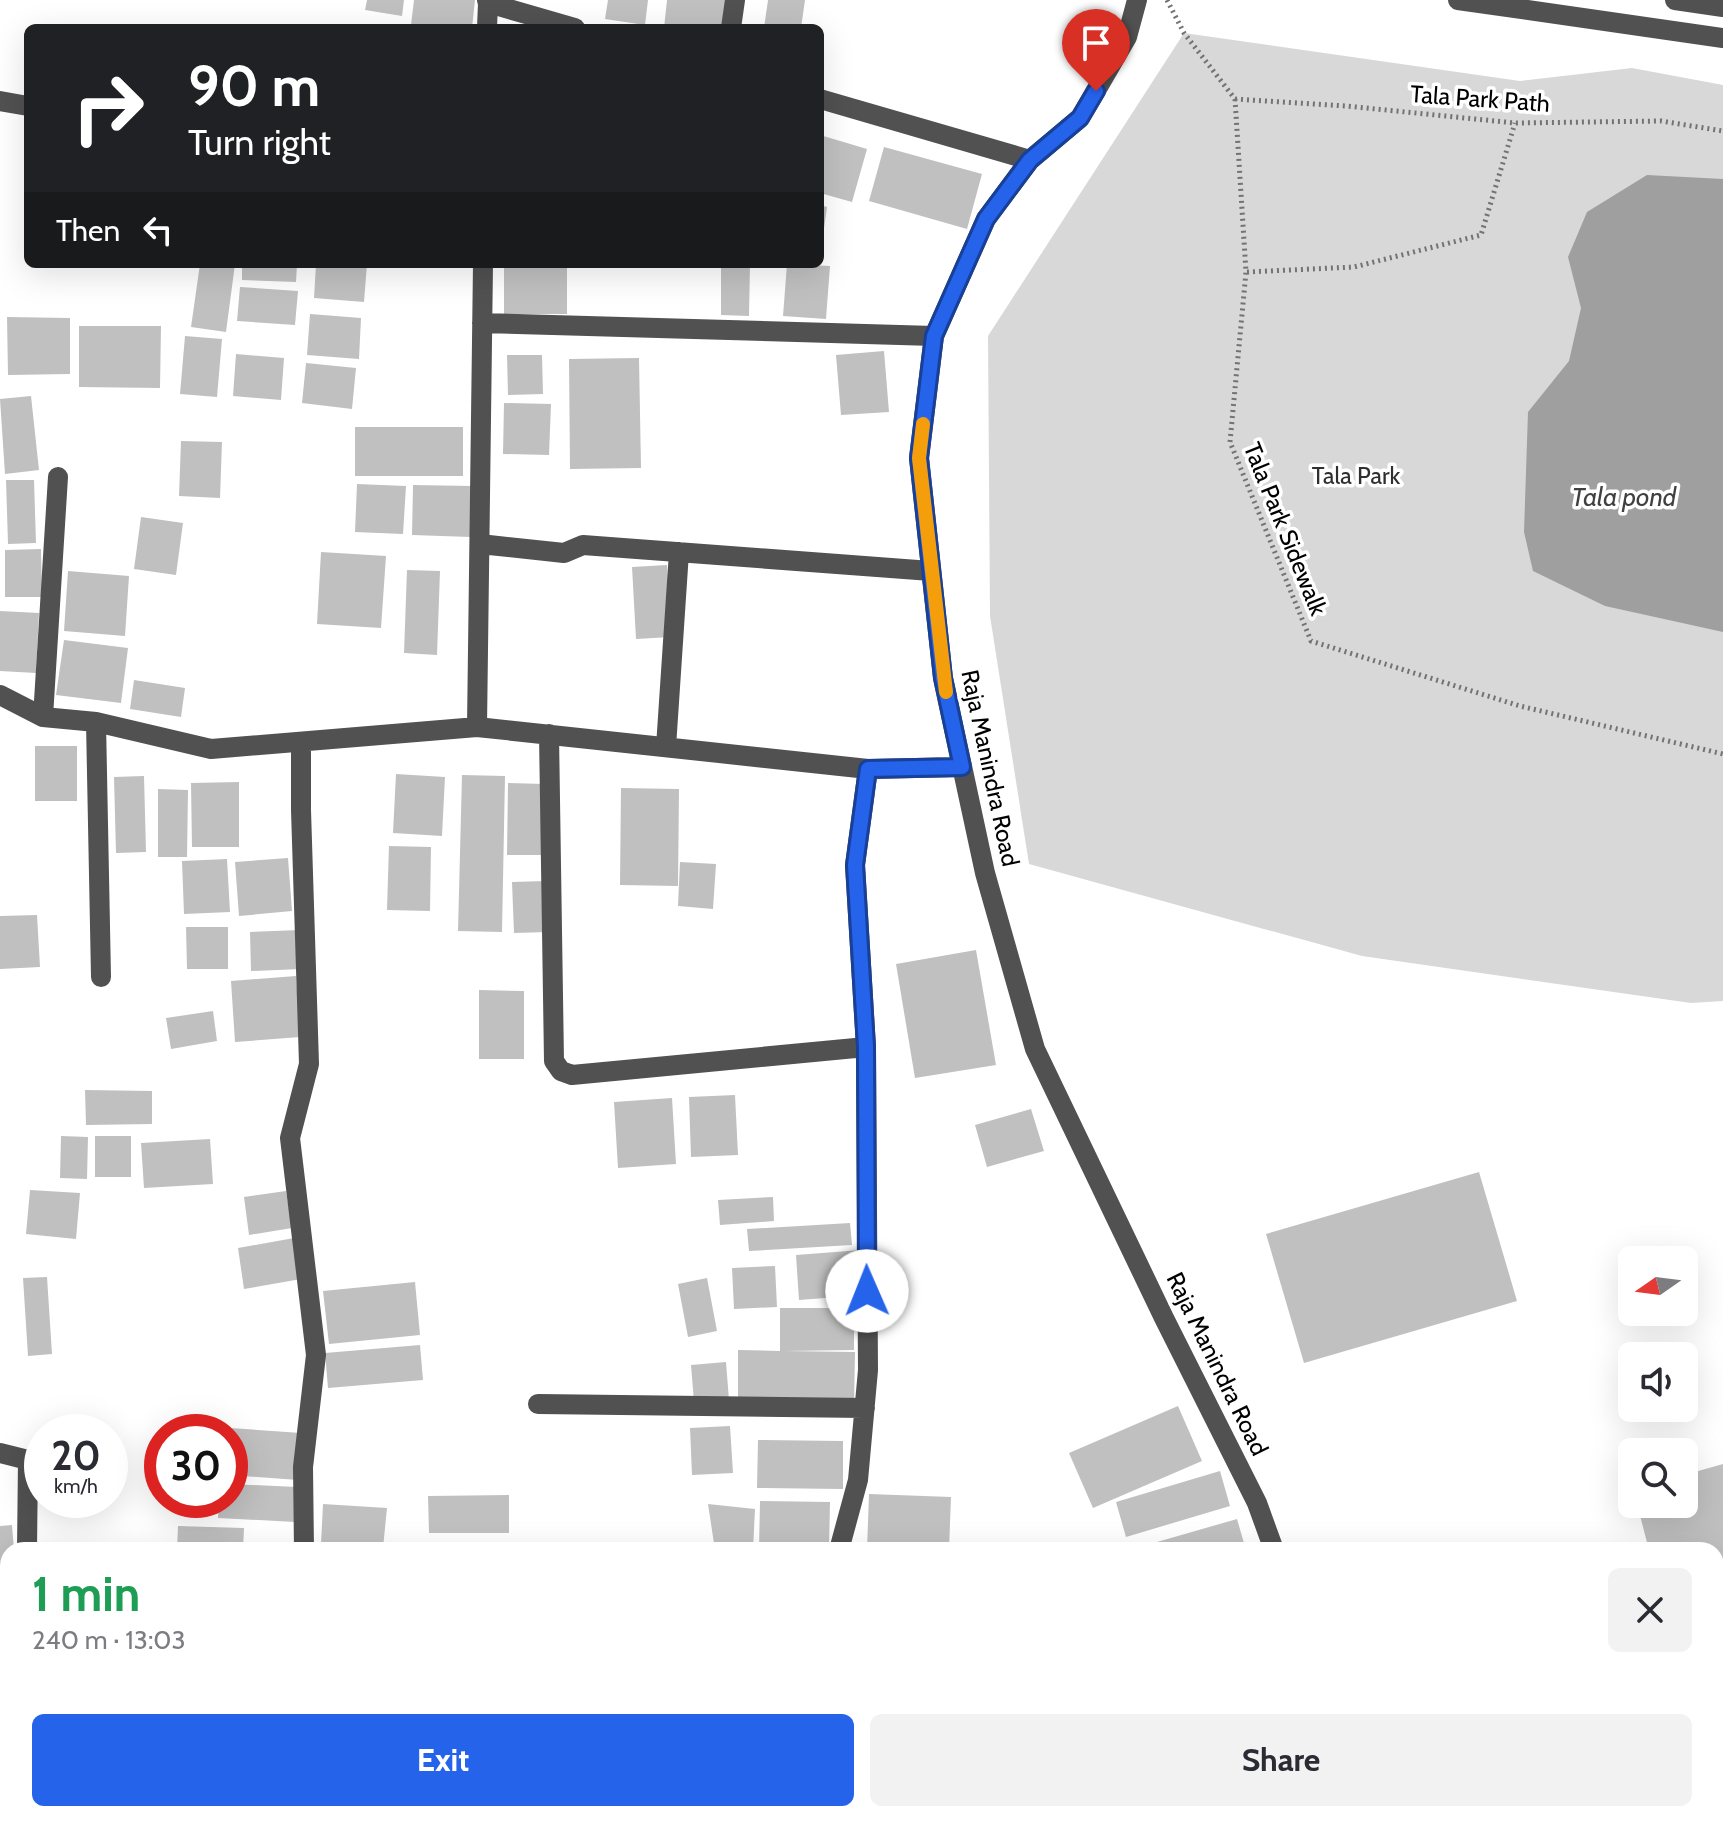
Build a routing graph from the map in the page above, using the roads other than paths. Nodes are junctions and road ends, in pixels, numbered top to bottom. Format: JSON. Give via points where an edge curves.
{"nodes":[{"id":1,"x":735,"y":0,"type":"edge"},
{"id":2,"x":1137,"y":0,"type":"edge"},
{"id":3,"x":1458,"y":0,"type":"edge"},
{"id":4,"x":1675,"y":0,"type":"edge"},
{"id":5,"x":488,"y":1,"type":"edge"},
{"id":6,"x":1723,"y":7,"type":"edge"},
{"id":7,"x":487,"y":24,"type":"edge"},
{"id":8,"x":562,"y":24,"type":"edge"},
{"id":9,"x":732,"y":24,"type":"edge"},
{"id":10,"x":1723,"y":38,"type":"edge"},
{"id":11,"x":824,"y":100,"type":"edge"},
{"id":12,"x":0,"y":101,"type":"edge"},
{"id":13,"x":24,"y":105,"type":"edge"},
{"id":14,"x":1030,"y":160,"type":"junction"},
{"id":15,"x":483,"y":268,"type":"edge"},
{"id":16,"x":482,"y":323,"type":"junction"},
{"id":17,"x":934,"y":336,"type":"junction"},
{"id":18,"x":58,"y":477,"type":"dead end"},
{"id":19,"x":480,"y":544,"type":"junction"},
{"id":20,"x":679,"y":552,"type":"junction"},
{"id":21,"x":931,"y":571,"type":"junction"},
{"id":22,"x":0,"y":695,"type":"edge"},
{"id":23,"x":43,"y":717,"type":"junction"},
{"id":24,"x":96,"y":722,"type":"junction"},
{"id":25,"x":477,"y":727,"type":"junction"},
{"id":26,"x":549,"y":734,"type":"junction"},
{"id":27,"x":301,"y":742,"type":"junction"},
{"id":28,"x":666,"y":747,"type":"junction"},
{"id":29,"x":962,"y":767,"type":"junction"},
{"id":30,"x":868,"y":769,"type":"junction"},
{"id":31,"x":101,"y":977,"type":"dead end"},
{"id":32,"x":866,"y":1047,"type":"junction"},
{"id":33,"x":538,"y":1404,"type":"dead end"},
{"id":34,"x":865,"y":1408,"type":"junction"},
{"id":35,"x":0,"y":1453,"type":"edge"},
{"id":36,"x":27,"y":1542,"type":"edge"},
{"id":37,"x":304,"y":1542,"type":"edge"},
{"id":38,"x":841,"y":1542,"type":"edge"},
{"id":39,"x":1271,"y":1542,"type":"edge"}],
"edges":[{"from":1,"to":9,"type":"street"},
{"from":2,"to":14,"type":"street","name":"Raja Manindra Road","via":[[1127,37],[1080,118]]},
{"from":3,"to":10,"type":"street"},
{"from":4,"to":6,"type":"street"},
{"from":5,"to":7,"type":"street"},
{"from":5,"to":8,"type":"street"},
{"from":11,"to":14,"type":"street"},
{"from":12,"to":13,"type":"street"},
{"from":14,"to":17,"type":"street","name":"Raja Manindra Road","via":[[986,219]]},
{"from":15,"to":16,"type":"street"},
{"from":16,"to":17,"type":"street"},
{"from":16,"to":19,"type":"street"},
{"from":17,"to":21,"type":"street","name":"Raja Manindra Road","via":[[919,458]]},
{"from":18,"to":23,"type":"street"},
{"from":19,"to":20,"type":"street","via":[[564,553],[583,545]]},
{"from":19,"to":25,"type":"street"},
{"from":20,"to":21,"type":"street"},
{"from":20,"to":28,"type":"street"},
{"from":21,"to":29,"type":"street","name":"Raja Manindra Road","via":[[943,678]]},
{"from":22,"to":23,"type":"street"},
{"from":23,"to":24,"type":"street"},
{"from":24,"to":27,"type":"street","via":[[211,749]]},
{"from":24,"to":31,"type":"street"},
{"from":25,"to":26,"type":"street"},
{"from":25,"to":27,"type":"street"},
{"from":26,"to":28,"type":"street"},
{"from":26,"to":32,"type":"street","via":[[554,1061],[561,1071],[572,1075]]},
{"from":27,"to":37,"type":"street","via":[[309,1064],[290,1138],[316,1355],[303,1467]]},
{"from":28,"to":30,"type":"street"},
{"from":29,"to":30,"type":"street"},
{"from":29,"to":39,"type":"street","name":"Raja Manindra Road","via":[[985,873],[1035,1049],[1257,1503]]},
{"from":30,"to":32,"type":"street","via":[[855,865]]},
{"from":32,"to":34,"type":"street"},
{"from":33,"to":34,"type":"street"},
{"from":34,"to":38,"type":"street","via":[[858,1480]]},
{"from":35,"to":36,"type":"street","via":[[28,1460]]}]}
